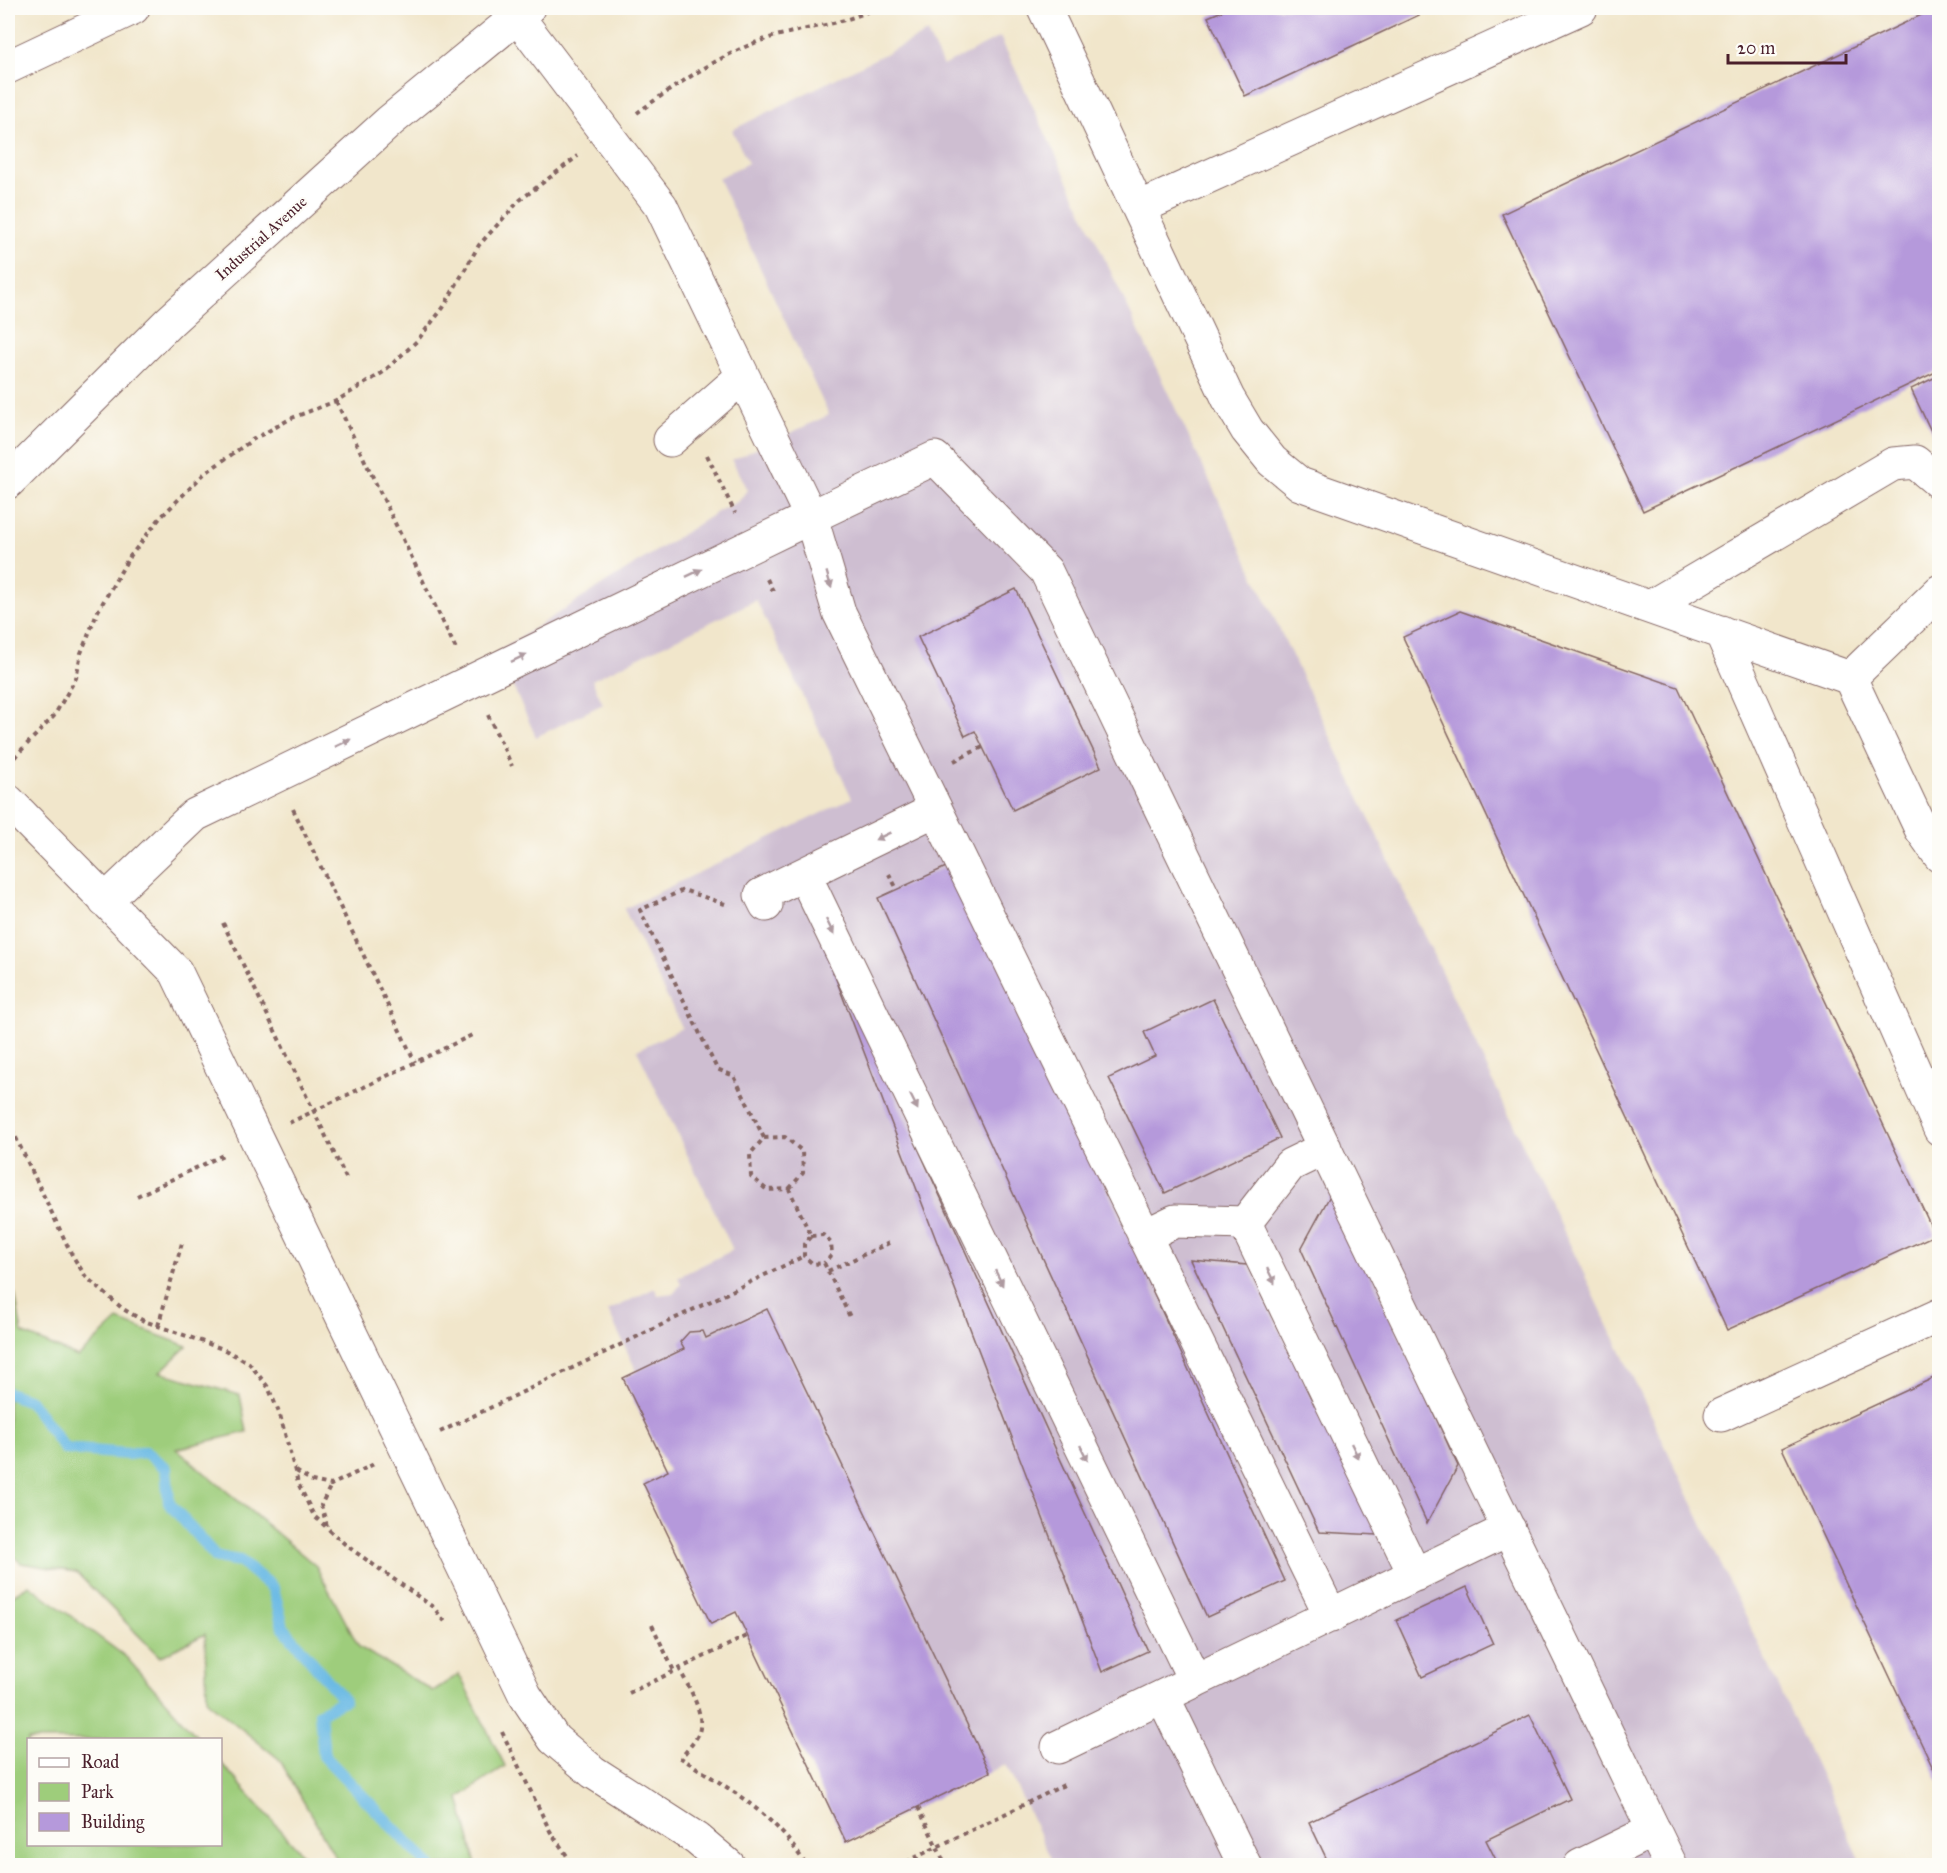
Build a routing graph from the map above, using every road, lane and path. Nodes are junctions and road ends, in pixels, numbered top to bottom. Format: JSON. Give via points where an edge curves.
{"nodes":[{"id":1,"x":133,"y":8,"type":"edge"},
{"id":2,"x":854,"y":8,"type":"edge"},
{"id":3,"x":875,"y":8,"type":"edge"},
{"id":4,"x":1044,"y":8,"type":"edge"},
{"id":5,"x":1581,"y":8,"type":"edge"},
{"id":6,"x":523,"y":12,"type":"edge"},
{"id":7,"x":855,"y":15,"type":"junction"},
{"id":8,"x":8,"y":67,"type":"edge"},
{"id":9,"x":606,"y":134,"type":"junction"},
{"id":10,"x":1138,"y":208,"type":"junction"},
{"id":11,"x":743,"y":376,"type":"junction"},
{"id":12,"x":336,"y":401,"type":"junction"},
{"id":13,"x":680,"y":431,"type":"joint"},
{"id":14,"x":8,"y":482,"type":"edge"},
{"id":15,"x":1940,"y":483,"type":"edge"},
{"id":16,"x":811,"y":517,"type":"junction"},
{"id":17,"x":751,"y":546,"type":"junction"},
{"id":18,"x":772,"y":591,"type":"dead end"},
{"id":19,"x":1940,"y":591,"type":"edge"},
{"id":20,"x":1650,"y":607,"type":"junction"},
{"id":21,"x":1721,"y":632,"type":"junction"},
{"id":22,"x":1850,"y":678,"type":"junction"},
{"id":23,"x":471,"y":682,"type":"junction"},
{"id":24,"x":8,"y":764,"type":"edge"},
{"id":25,"x":512,"y":766,"type":"dead end"},
{"id":26,"x":284,"y":772,"type":"junction"},
{"id":27,"x":8,"y":801,"type":"edge"},
{"id":28,"x":935,"y":810,"type":"junction"},
{"id":29,"x":1940,"y":856,"type":"edge"},
{"id":30,"x":804,"y":874,"type":"junction"},
{"id":31,"x":105,"y":901,"type":"junction"},
{"id":32,"x":765,"y":905,"type":"joint"},
{"id":33,"x":223,"y":922,"type":"dead end"},
{"id":34,"x":472,"y":1035,"type":"dead end"},
{"id":35,"x":415,"y":1062,"type":"junction"},
{"id":36,"x":314,"y":1111,"type":"junction"},
{"id":37,"x":8,"y":1121,"type":"edge"},
{"id":38,"x":1940,"y":1129,"type":"edge"},
{"id":39,"x":764,"y":1138,"type":"junction"},
{"id":40,"x":256,"y":1139,"type":"junction"},
{"id":41,"x":1325,"y":1148,"type":"junction"},
{"id":42,"x":346,"y":1178,"type":"dead end"},
{"id":43,"x":789,"y":1189,"type":"junction"},
{"id":44,"x":137,"y":1196,"type":"dead end"},
{"id":45,"x":1245,"y":1223,"type":"junction"},
{"id":46,"x":811,"y":1236,"type":"junction"},
{"id":47,"x":1144,"y":1236,"type":"junction"},
{"id":48,"x":182,"y":1243,"type":"dead end"},
{"id":49,"x":889,"y":1243,"type":"dead end"},
{"id":50,"x":804,"y":1256,"type":"junction"},
{"id":51,"x":824,"y":1263,"type":"junction"},
{"id":52,"x":828,"y":1271,"type":"junction"},
{"id":53,"x":1940,"y":1315,"type":"edge"},
{"id":54,"x":850,"y":1317,"type":"dead end"},
{"id":55,"x":158,"y":1326,"type":"junction"},
{"id":56,"x":1721,"y":1415,"type":"dead end"},
{"id":57,"x":406,"y":1449,"type":"junction"},
{"id":58,"x":296,"y":1471,"type":"junction"},
{"id":59,"x":331,"y":1485,"type":"junction"},
{"id":60,"x":328,"y":1527,"type":"junction"},
{"id":61,"x":1509,"y":1529,"type":"junction"},
{"id":62,"x":1415,"y":1575,"type":"junction"},
{"id":63,"x":1331,"y":1616,"type":"junction"},
{"id":64,"x":652,"y":1625,"type":"dead end"},
{"id":65,"x":454,"y":1633,"type":"dead end"},
{"id":66,"x":747,"y":1636,"type":"dead end"},
{"id":67,"x":679,"y":1668,"type":"junction"},
{"id":68,"x":674,"y":1671,"type":"junction"},
{"id":69,"x":1195,"y":1682,"type":"junction"},
{"id":70,"x":628,"y":1693,"type":"dead end"},
{"id":71,"x":1163,"y":1697,"type":"junction"},
{"id":72,"x":500,"y":1727,"type":"dead end"},
{"id":73,"x":1058,"y":1748,"type":"dead end"},
{"id":74,"x":1025,"y":1804,"type":"dead end"},
{"id":75,"x":918,"y":1807,"type":"dead end"},
{"id":76,"x":1654,"y":1830,"type":"junction"},
{"id":77,"x":937,"y":1847,"type":"junction"},
{"id":78,"x":574,"y":1866,"type":"edge"},
{"id":79,"x":729,"y":1866,"type":"edge"},
{"id":80,"x":807,"y":1866,"type":"edge"},
{"id":81,"x":898,"y":1866,"type":"edge"},
{"id":82,"x":946,"y":1866,"type":"edge"},
{"id":83,"x":1245,"y":1866,"type":"edge"},
{"id":84,"x":1580,"y":1866,"type":"edge"},
{"id":85,"x":1671,"y":1866,"type":"edge"}],
"edges":[{"from":1,"to":8,"type":"street"},
{"from":2,"to":7,"type":"path"},
{"from":3,"to":7,"type":"path"},
{"from":4,"to":10,"type":"street"},
{"from":5,"to":10,"type":"street"},
{"from":6,"to":9,"type":"street"},
{"from":6,"to":14,"type":"street","name":"Industrial Avenue","via":[[390,121],[179,313]]},
{"from":7,"to":9,"type":"path","via":[[758,42],[696,72]]},
{"from":9,"to":11,"type":"street","via":[[661,206]]},
{"from":9,"to":12,"type":"path","via":[[520,200],[480,245],[443,308],[417,341],[382,373]]},
{"from":10,"to":20,"type":"street","via":[[1228,398],[1272,462],[1300,483]]},
{"from":11,"to":13,"type":"street"},
{"from":11,"to":16,"type":"street"},
{"from":12,"to":23,"type":"path"},
{"from":12,"to":24,"type":"path","via":[[292,418],[252,440],[204,474],[160,518],[128,560],[98,611],[81,653],[76,678],[54,716]]},
{"from":13,"to":17,"type":"path"},
{"from":15,"to":20,"type":"street","via":[[1915,462],[1893,464]]},
{"from":16,"to":17,"type":"street"},
{"from":16,"to":28,"type":"street","one_way":true,"via":[[839,612]]},
{"from":16,"to":41,"type":"street","via":[[935,458],[1046,571]]},
{"from":17,"to":18,"type":"path"},
{"from":23,"to":17,"type":"street","one_way":true},
{"from":19,"to":22,"type":"street"},
{"from":20,"to":21,"type":"street"},
{"from":21,"to":22,"type":"street"},
{"from":21,"to":38,"type":"street"},
{"from":22,"to":29,"type":"street","via":[[1921,829]]},
{"from":23,"to":25,"type":"path"},
{"from":26,"to":23,"type":"street","one_way":true},
{"from":26,"to":31,"type":"street","via":[[195,815]]},
{"from":26,"to":35,"type":"path"},
{"from":27,"to":31,"type":"street"},
{"from":28,"to":30,"type":"street","one_way":true},
{"from":28,"to":47,"type":"street"},
{"from":30,"to":32,"type":"street","via":[[761,895]]},
{"from":30,"to":69,"type":"street","one_way":true},
{"from":31,"to":40,"type":"street","via":[[176,972]]},
{"from":32,"to":39,"type":"path","via":[[749,912],[683,891],[640,910],[717,1070],[734,1076]]},
{"from":33,"to":36,"type":"path"},
{"from":34,"to":35,"type":"path"},
{"from":35,"to":36,"type":"path"},
{"from":36,"to":40,"type":"path"},
{"from":36,"to":42,"type":"path"},
{"from":37,"to":55,"type":"path","via":[[86,1277],[123,1309]]},
{"from":39,"to":43,"type":"path","via":[[750,1154],[751,1176],[767,1190]]},
{"from":39,"to":43,"type":"path","via":[[786,1137],[802,1151],[803,1173]]},
{"from":40,"to":44,"type":"path"},
{"from":40,"to":57,"type":"street"},
{"from":41,"to":45,"type":"street","via":[[1290,1165]]},
{"from":41,"to":61,"type":"street"},
{"from":43,"to":46,"type":"path"},
{"from":45,"to":47,"type":"street","via":[[1175,1221]]},
{"from":45,"to":62,"type":"street","one_way":true},
{"from":46,"to":50,"type":"path","via":[[804,1244]]},
{"from":46,"to":51,"type":"path","via":[[823,1235],[831,1243],[832,1255]]},
{"from":47,"to":63,"type":"street"},
{"from":48,"to":55,"type":"path"},
{"from":49,"to":52,"type":"path"},
{"from":50,"to":51,"type":"path","via":[[813,1264]]},
{"from":50,"to":57,"type":"path"},
{"from":51,"to":52,"type":"path"},
{"from":52,"to":54,"type":"path"},
{"from":53,"to":56,"type":"street"},
{"from":55,"to":58,"type":"path","via":[[223,1349],[249,1363],[268,1388],[280,1415]]},
{"from":57,"to":59,"type":"path"},
{"from":57,"to":79,"type":"street","via":[[525,1695],[554,1739],[593,1772],[697,1839]]},
{"from":58,"to":59,"type":"path","via":[[312,1481]]},
{"from":58,"to":60,"type":"path","via":[[314,1516]]},
{"from":59,"to":60,"type":"path","via":[[321,1505]]},
{"from":60,"to":65,"type":"path","via":[[347,1546],[433,1607]]},
{"from":61,"to":62,"type":"street"},
{"from":61,"to":76,"type":"street"},
{"from":62,"to":63,"type":"street"},
{"from":63,"to":69,"type":"street"},
{"from":64,"to":68,"type":"path"},
{"from":66,"to":67,"type":"path"},
{"from":67,"to":68,"type":"path"},
{"from":67,"to":80,"type":"path","via":[[698,1706],[701,1723],[698,1735],[681,1758],[764,1815],[786,1836]]},
{"from":68,"to":70,"type":"path"},
{"from":69,"to":71,"type":"street"},
{"from":71,"to":73,"type":"street"},
{"from":71,"to":83,"type":"street"},
{"from":72,"to":78,"type":"path","via":[[550,1831]]},
{"from":74,"to":77,"type":"path"},
{"from":75,"to":77,"type":"path"},
{"from":76,"to":84,"type":"street"},
{"from":76,"to":85,"type":"street"},
{"from":77,"to":81,"type":"path"},
{"from":77,"to":82,"type":"path"}]}
